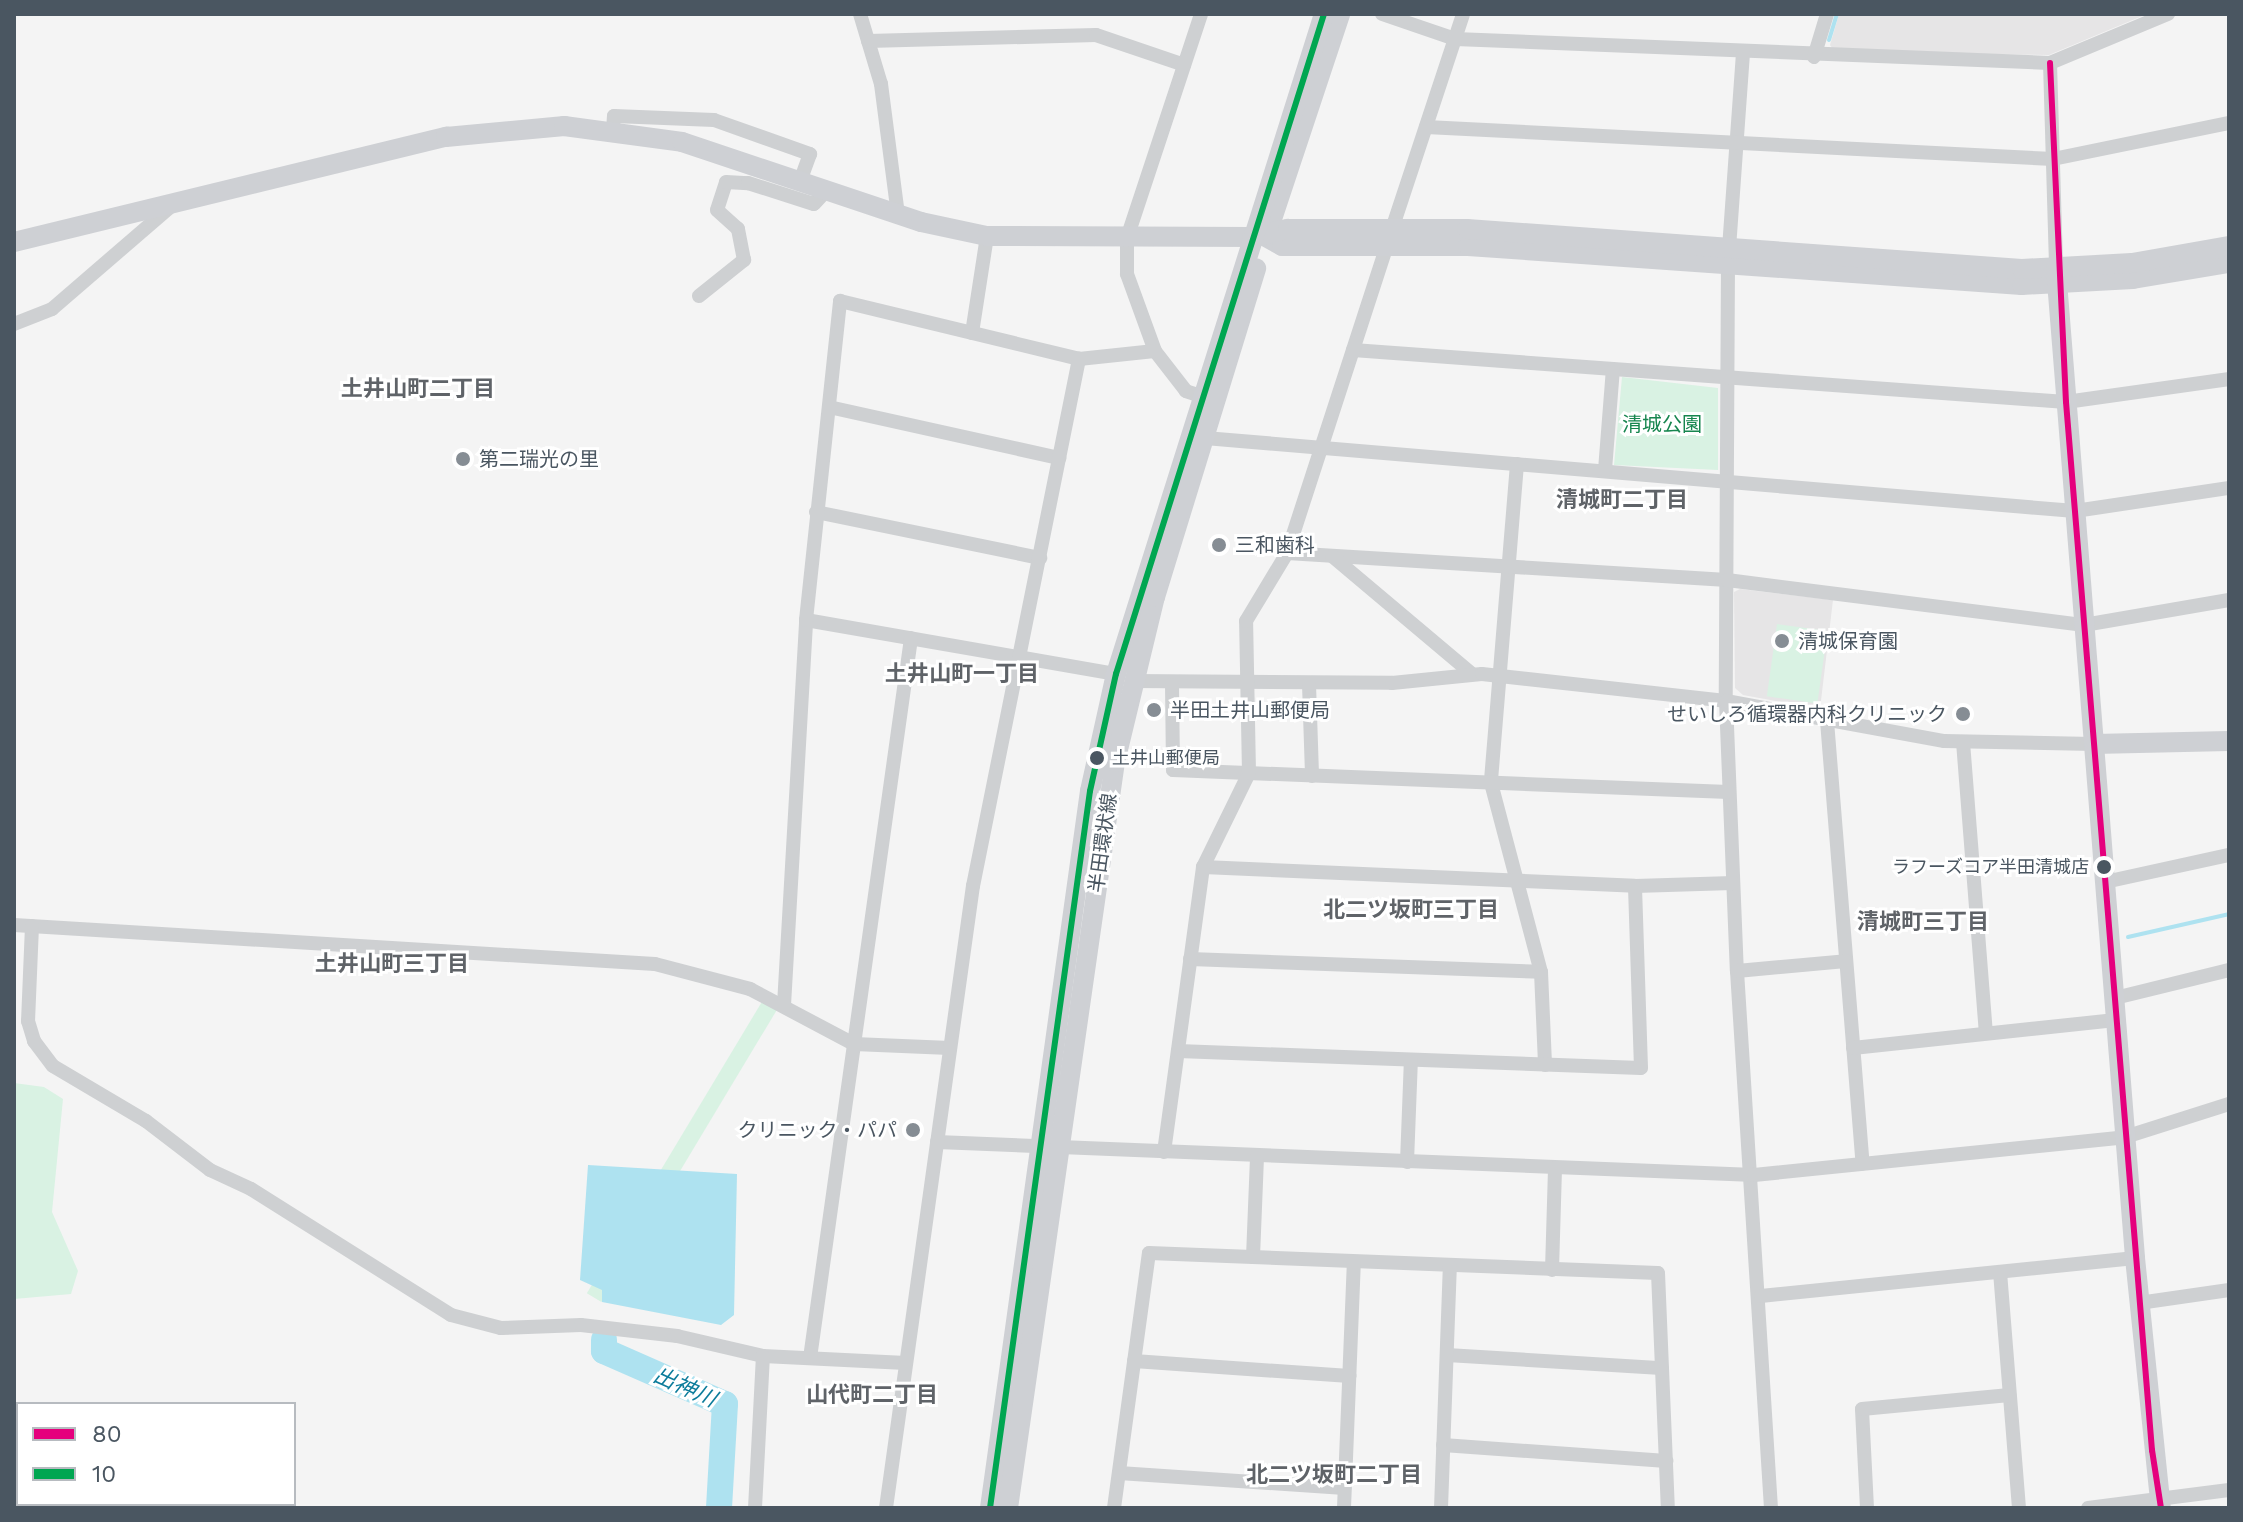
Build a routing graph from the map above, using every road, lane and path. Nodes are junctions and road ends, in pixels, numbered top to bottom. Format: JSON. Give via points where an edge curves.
{"nodes":[{"id":1,"x":860,"y":14,"type":"edge"},
{"id":2,"x":1201,"y":14,"type":"edge"},
{"id":3,"x":1324,"y":14,"type":"edge"},
{"id":4,"x":1340,"y":14,"type":"edge"},
{"id":5,"x":1382,"y":14,"type":"edge"},
{"id":6,"x":1463,"y":14,"type":"edge"},
{"id":7,"x":1827,"y":14,"type":"edge"},
{"id":8,"x":2168,"y":14,"type":"edge"},
{"id":9,"x":1455,"y":39,"type":"junction"},
{"id":10,"x":868,"y":41,"type":"junction"},
{"id":11,"x":1743,"y":53,"type":"junction"},
{"id":12,"x":1814,"y":57,"type":"junction"},
{"id":13,"x":2050,"y":63,"type":"junction"},
{"id":14,"x":1184,"y":65,"type":"junction"},
{"id":15,"x":2229,"y":123,"type":"edge"},
{"id":16,"x":1426,"y":127,"type":"junction"},
{"id":17,"x":613,"y":130,"type":"junction"},
{"id":18,"x":1736,"y":144,"type":"junction"},
{"id":19,"x":2053,"y":159,"type":"junction"},
{"id":20,"x":800,"y":182,"type":"junction"},
{"id":21,"x":826,"y":191,"type":"junction"},
{"id":22,"x":178,"y":200,"type":"junction"},
{"id":23,"x":898,"y":215,"type":"junction"},
{"id":24,"x":987,"y":236,"type":"junction"},
{"id":25,"x":1259,"y":237,"type":"junction"},
{"id":26,"x":1389,"y":237,"type":"junction"},
{"id":27,"x":1127,"y":238,"type":"junction"},
{"id":28,"x":14,"y":242,"type":"edge"},
{"id":29,"x":2229,"y":246,"type":"edge"},
{"id":30,"x":1729,"y":254,"type":"junction"},
{"id":31,"x":2229,"y":263,"type":"edge"},
{"id":32,"x":2056,"y":276,"type":"junction"},
{"id":33,"x":699,"y":296,"type":"dead end"},
{"id":34,"x":14,"y":324,"type":"edge"},
{"id":35,"x":972,"y":333,"type":"junction"},
{"id":36,"x":1353,"y":350,"type":"junction"},
{"id":37,"x":1155,"y":351,"type":"junction"},
{"id":38,"x":1079,"y":359,"type":"junction"},
{"id":39,"x":1613,"y":369,"type":"junction"},
{"id":40,"x":1727,"y":377,"type":"junction"},
{"id":41,"x":2229,"y":379,"type":"edge"},
{"id":42,"x":1201,"y":396,"type":"junction"},
{"id":43,"x":2066,"y":402,"type":"junction"},
{"id":44,"x":829,"y":407,"type":"junction"},
{"id":45,"x":1205,"y":438,"type":"junction"},
{"id":46,"x":1321,"y":447,"type":"junction"},
{"id":47,"x":1059,"y":458,"type":"junction"},
{"id":48,"x":1517,"y":464,"type":"junction"},
{"id":49,"x":1605,"y":470,"type":"junction"},
{"id":50,"x":1727,"y":482,"type":"junction"},
{"id":51,"x":2229,"y":488,"type":"edge"},
{"id":52,"x":2075,"y":511,"type":"junction"},
{"id":53,"x":816,"y":512,"type":"junction"},
{"id":54,"x":1287,"y":553,"type":"junction"},
{"id":55,"x":1332,"y":556,"type":"junction"},
{"id":56,"x":1040,"y":558,"type":"junction"},
{"id":57,"x":1509,"y":564,"type":"junction"},
{"id":58,"x":1727,"y":580,"type":"junction"},
{"id":59,"x":2229,"y":600,"type":"edge"},
{"id":60,"x":806,"y":620,"type":"junction"},
{"id":61,"x":2084,"y":625,"type":"junction"},
{"id":62,"x":911,"y":638,"type":"junction"},
{"id":63,"x":1021,"y":657,"type":"junction"},
{"id":64,"x":1471,"y":673,"type":"junction"},
{"id":65,"x":1500,"y":676,"type":"junction"},
{"id":66,"x":1124,"y":677,"type":"junction"},
{"id":67,"x":1309,"y":684,"type":"junction"},
{"id":68,"x":1172,"y":685,"type":"junction"},
{"id":69,"x":1249,"y":685,"type":"junction"},
{"id":70,"x":1726,"y":701,"type":"junction"},
{"id":71,"x":1827,"y":721,"type":"junction"},
{"id":72,"x":2229,"y":741,"type":"edge"},
{"id":73,"x":1963,"y":742,"type":"junction"},
{"id":74,"x":2094,"y":744,"type":"junction"},
{"id":75,"x":1249,"y":773,"type":"junction"},
{"id":76,"x":1312,"y":776,"type":"junction"},
{"id":77,"x":1491,"y":783,"type":"junction"},
{"id":78,"x":1729,"y":792,"type":"junction"},
{"id":79,"x":2229,"y":855,"type":"edge"},
{"id":80,"x":1203,"y":867,"type":"junction"},
{"id":81,"x":1517,"y":880,"type":"junction"},
{"id":82,"x":2105,"y":882,"type":"junction"},
{"id":83,"x":1733,"y":883,"type":"junction"},
{"id":84,"x":1635,"y":886,"type":"junction"},
{"id":85,"x":14,"y":925,"type":"edge"},
{"id":86,"x":32,"y":926,"type":"junction"},
{"id":87,"x":1190,"y":959,"type":"junction"},
{"id":88,"x":1846,"y":961,"type":"junction"},
{"id":89,"x":2229,"y":970,"type":"edge"},
{"id":90,"x":1737,"y":971,"type":"junction"},
{"id":91,"x":1541,"y":972,"type":"junction"},
{"id":92,"x":2115,"y":998,"type":"junction"},
{"id":93,"x":784,"y":1005,"type":"junction"},
{"id":94,"x":2116,"y":1020,"type":"junction"},
{"id":95,"x":1986,"y":1033,"type":"junction"},
{"id":96,"x":854,"y":1044,"type":"junction"},
{"id":97,"x":950,"y":1048,"type":"junction"},
{"id":98,"x":1853,"y":1048,"type":"junction"},
{"id":99,"x":1178,"y":1051,"type":"junction"},
{"id":100,"x":1411,"y":1060,"type":"junction"},
{"id":101,"x":1545,"y":1065,"type":"junction"},
{"id":102,"x":2229,"y":1104,"type":"edge"},
{"id":103,"x":2125,"y":1137,"type":"junction"},
{"id":104,"x":937,"y":1142,"type":"junction"},
{"id":105,"x":1050,"y":1147,"type":"junction"},
{"id":106,"x":1164,"y":1152,"type":"junction"},
{"id":107,"x":1257,"y":1156,"type":"junction"},
{"id":108,"x":1407,"y":1162,"type":"junction"},
{"id":109,"x":1863,"y":1164,"type":"junction"},
{"id":110,"x":1555,"y":1168,"type":"junction"},
{"id":111,"x":1754,"y":1175,"type":"junction"},
{"id":112,"x":1253,"y":1257,"type":"junction"},
{"id":113,"x":2135,"y":1258,"type":"junction"},
{"id":114,"x":1354,"y":1262,"type":"junction"},
{"id":115,"x":1450,"y":1266,"type":"junction"},
{"id":116,"x":1552,"y":1270,"type":"junction"},
{"id":117,"x":2000,"y":1272,"type":"junction"},
{"id":118,"x":2229,"y":1290,"type":"edge"},
{"id":119,"x":1761,"y":1296,"type":"junction"},
{"id":120,"x":2139,"y":1303,"type":"junction"},
{"id":121,"x":1447,"y":1355,"type":"junction"},
{"id":122,"x":763,"y":1356,"type":"junction"},
{"id":123,"x":810,"y":1358,"type":"junction"},
{"id":124,"x":1134,"y":1361,"type":"junction"},
{"id":125,"x":906,"y":1363,"type":"junction"},
{"id":126,"x":1662,"y":1368,"type":"junction"},
{"id":127,"x":1349,"y":1376,"type":"junction"},
{"id":128,"x":2009,"y":1395,"type":"junction"},
{"id":129,"x":1443,"y":1445,"type":"junction"},
{"id":130,"x":1666,"y":1461,"type":"junction"},
{"id":131,"x":1119,"y":1473,"type":"junction"},
{"id":132,"x":1345,"y":1488,"type":"junction"},
{"id":133,"x":2229,"y":1490,"type":"edge"},
{"id":134,"x":2160,"y":1504,"type":"edge"},
{"id":135,"x":755,"y":1508,"type":"edge"},
{"id":136,"x":886,"y":1508,"type":"edge"},
{"id":137,"x":990,"y":1508,"type":"edge"},
{"id":138,"x":1008,"y":1508,"type":"edge"},
{"id":139,"x":1114,"y":1508,"type":"edge"},
{"id":140,"x":1344,"y":1508,"type":"edge"},
{"id":141,"x":1441,"y":1508,"type":"edge"},
{"id":142,"x":1668,"y":1508,"type":"edge"},
{"id":143,"x":1771,"y":1508,"type":"edge"},
{"id":144,"x":1867,"y":1508,"type":"edge"},
{"id":145,"x":2019,"y":1508,"type":"edge"},
{"id":146,"x":2088,"y":1508,"type":"edge"}],
"edges":[{"from":1,"to":10,"type":"street"},
{"from":2,"to":14,"type":"street"},
{"from":3,"to":25,"type":"street","name":"半田環状線"},
{"from":4,"to":25,"type":"street","name":"半田環状線"},
{"from":5,"to":9,"type":"street"},
{"from":6,"to":9,"type":"street"},
{"from":7,"to":12,"type":"street"},
{"from":8,"to":13,"type":"street"},
{"from":9,"to":11,"type":"street"},
{"from":9,"to":16,"type":"street"},
{"from":10,"to":14,"type":"street","via":[[1096,35]]},
{"from":10,"to":23,"type":"street","via":[[881,84]]},
{"from":11,"to":12,"type":"street"},
{"from":11,"to":18,"type":"street"},
{"from":12,"to":13,"type":"street"},
{"from":13,"to":19,"type":"street"},
{"from":14,"to":27,"type":"street"},
{"from":15,"to":19,"type":"street"},
{"from":16,"to":18,"type":"street"},
{"from":16,"to":26,"type":"street"},
{"from":17,"to":20,"type":"street","via":[[682,142]]},
{"from":17,"to":20,"type":"street","via":[[614,116],[714,120],[810,154]]},
{"from":17,"to":22,"type":"street","via":[[480,131]]},
{"from":18,"to":19,"type":"street"},
{"from":18,"to":30,"type":"street"},
{"from":19,"to":32,"type":"street"},
{"from":20,"to":21,"type":"street"},
{"from":21,"to":23,"type":"street"},
{"from":21,"to":33,"type":"street","via":[[814,204],[748,183],[726,182],[717,210],[738,229],[744,260]]},
{"from":22,"to":28,"type":"street"},
{"from":22,"to":34,"type":"street","via":[[52,309]]},
{"from":23,"to":24,"type":"street"},
{"from":24,"to":27,"type":"street"},
{"from":24,"to":35,"type":"street"},
{"from":25,"to":26,"type":"street","via":[[1282,246]]},
{"from":25,"to":27,"type":"street"},
{"from":25,"to":42,"type":"street","name":"半田環状線"},
{"from":25,"to":45,"type":"street","name":"半田環状線"},
{"from":26,"to":30,"type":"street"},
{"from":26,"to":36,"type":"street"},
{"from":27,"to":37,"type":"street","via":[[1127,274]]},
{"from":29,"to":32,"type":"street"},
{"from":30,"to":32,"type":"street"},
{"from":30,"to":40,"type":"street"},
{"from":31,"to":32,"type":"street","via":[[2133,279]]},
{"from":32,"to":43,"type":"street"},
{"from":35,"to":38,"type":"street"},
{"from":35,"to":44,"type":"street","via":[[840,301]]},
{"from":36,"to":39,"type":"street"},
{"from":36,"to":46,"type":"street"},
{"from":37,"to":38,"type":"street"},
{"from":37,"to":42,"type":"street","via":[[1186,391]]},
{"from":38,"to":47,"type":"street"},
{"from":39,"to":40,"type":"street"},
{"from":39,"to":49,"type":"street"},
{"from":40,"to":43,"type":"street"},
{"from":40,"to":50,"type":"street"},
{"from":41,"to":43,"type":"street"},
{"from":42,"to":66,"type":"street","name":"半田環状線"},
{"from":43,"to":52,"type":"street"},
{"from":44,"to":47,"type":"street"},
{"from":44,"to":53,"type":"street"},
{"from":45,"to":46,"type":"street"},
{"from":45,"to":66,"type":"street","name":"半田環状線"},
{"from":46,"to":48,"type":"street"},
{"from":46,"to":54,"type":"street"},
{"from":47,"to":56,"type":"street"},
{"from":48,"to":49,"type":"street"},
{"from":48,"to":57,"type":"street"},
{"from":49,"to":50,"type":"street"},
{"from":50,"to":52,"type":"street"},
{"from":50,"to":58,"type":"street"},
{"from":51,"to":52,"type":"street"},
{"from":52,"to":61,"type":"street"},
{"from":53,"to":56,"type":"street"},
{"from":53,"to":60,"type":"street"},
{"from":54,"to":55,"type":"street"},
{"from":54,"to":69,"type":"street","via":[[1250,607]]},
{"from":55,"to":57,"type":"street"},
{"from":55,"to":64,"type":"street"},
{"from":56,"to":63,"type":"street"},
{"from":57,"to":58,"type":"street"},
{"from":57,"to":65,"type":"street"},
{"from":58,"to":61,"type":"street"},
{"from":58,"to":70,"type":"street"},
{"from":59,"to":61,"type":"street"},
{"from":60,"to":62,"type":"street"},
{"from":60,"to":93,"type":"street"},
{"from":61,"to":74,"type":"street"},
{"from":62,"to":63,"type":"street"},
{"from":62,"to":96,"type":"street"},
{"from":63,"to":66,"type":"street"},
{"from":63,"to":97,"type":"street","via":[[973,886]]},
{"from":64,"to":65,"type":"street"},
{"from":64,"to":67,"type":"street","via":[[1392,683]]},
{"from":65,"to":70,"type":"street"},
{"from":65,"to":77,"type":"street"},
{"from":66,"to":68,"type":"street"},
{"from":66,"to":105,"type":"street","name":"半田環状線","via":[[1090,791]]},
{"from":67,"to":69,"type":"street"},
{"from":67,"to":76,"type":"street"},
{"from":68,"to":69,"type":"street"},
{"from":68,"to":75,"type":"street","via":[[1173,770]]},
{"from":69,"to":75,"type":"street"},
{"from":70,"to":71,"type":"street"},
{"from":70,"to":78,"type":"street"},
{"from":71,"to":73,"type":"street"},
{"from":71,"to":88,"type":"street"},
{"from":72,"to":74,"type":"street"},
{"from":73,"to":74,"type":"street"},
{"from":73,"to":95,"type":"street"},
{"from":74,"to":82,"type":"street"},
{"from":75,"to":76,"type":"street"},
{"from":75,"to":80,"type":"street"},
{"from":76,"to":77,"type":"street"},
{"from":77,"to":78,"type":"street"},
{"from":77,"to":81,"type":"street"},
{"from":78,"to":83,"type":"street"},
{"from":79,"to":82,"type":"street"},
{"from":80,"to":81,"type":"street"},
{"from":80,"to":87,"type":"street"},
{"from":81,"to":84,"type":"street"},
{"from":81,"to":91,"type":"street"},
{"from":82,"to":92,"type":"street"},
{"from":83,"to":84,"type":"street"},
{"from":83,"to":90,"type":"street"},
{"from":84,"to":101,"type":"street","via":[[1641,1068]]},
{"from":85,"to":86,"type":"street"},
{"from":86,"to":93,"type":"street","via":[[619,960],[721,978]]},
{"from":86,"to":122,"type":"street","via":[[28,1021],[34,1041],[53,1066],[413,1295],[478,1326],[581,1325],[677,1336]]},
{"from":87,"to":91,"type":"street"},
{"from":87,"to":99,"type":"street"},
{"from":88,"to":90,"type":"street"},
{"from":88,"to":98,"type":"street"},
{"from":89,"to":92,"type":"street"},
{"from":90,"to":111,"type":"street"},
{"from":91,"to":101,"type":"street"},
{"from":92,"to":94,"type":"street"},
{"from":93,"to":96,"type":"street"},
{"from":94,"to":95,"type":"street"},
{"from":94,"to":103,"type":"street"},
{"from":95,"to":98,"type":"street"},
{"from":96,"to":97,"type":"street"},
{"from":96,"to":123,"type":"street"},
{"from":97,"to":104,"type":"street"},
{"from":98,"to":109,"type":"street"},
{"from":99,"to":100,"type":"street"},
{"from":99,"to":106,"type":"street"},
{"from":100,"to":101,"type":"street"},
{"from":100,"to":108,"type":"street"},
{"from":102,"to":103,"type":"street"},
{"from":103,"to":109,"type":"street"},
{"from":103,"to":113,"type":"street"},
{"from":104,"to":105,"type":"street"},
{"from":104,"to":125,"type":"street"},
{"from":105,"to":106,"type":"street"},
{"from":105,"to":137,"type":"street","name":"半田環状線"},
{"from":105,"to":138,"type":"street","name":"半田環状線"},
{"from":106,"to":107,"type":"street"},
{"from":107,"to":108,"type":"street"},
{"from":107,"to":112,"type":"street"},
{"from":108,"to":110,"type":"street"},
{"from":109,"to":111,"type":"street"},
{"from":110,"to":111,"type":"street"},
{"from":110,"to":116,"type":"street"},
{"from":111,"to":119,"type":"street"},
{"from":112,"to":114,"type":"street"},
{"from":112,"to":124,"type":"street","via":[[1149,1253]]},
{"from":113,"to":117,"type":"street"},
{"from":113,"to":120,"type":"street"},
{"from":114,"to":115,"type":"street"},
{"from":114,"to":127,"type":"street"},
{"from":115,"to":116,"type":"street"},
{"from":115,"to":121,"type":"street"},
{"from":116,"to":126,"type":"street","via":[[1658,1273]]},
{"from":117,"to":119,"type":"street"},
{"from":117,"to":128,"type":"street"},
{"from":118,"to":120,"type":"street"},
{"from":119,"to":143,"type":"street"},
{"from":120,"to":134,"type":"street"},
{"from":121,"to":126,"type":"street"},
{"from":121,"to":129,"type":"street"},
{"from":122,"to":123,"type":"street"},
{"from":122,"to":135,"type":"street"},
{"from":123,"to":125,"type":"street"},
{"from":124,"to":127,"type":"street"},
{"from":124,"to":131,"type":"street"},
{"from":125,"to":136,"type":"street"},
{"from":126,"to":130,"type":"street"},
{"from":127,"to":132,"type":"street"},
{"from":128,"to":144,"type":"street","via":[[1862,1409]]},
{"from":128,"to":145,"type":"street"},
{"from":129,"to":130,"type":"street"},
{"from":129,"to":141,"type":"street"},
{"from":130,"to":142,"type":"street"},
{"from":131,"to":132,"type":"street"},
{"from":131,"to":139,"type":"street"},
{"from":132,"to":140,"type":"street"},
{"from":133,"to":134,"type":"street"},
{"from":134,"to":146,"type":"street"}]}
